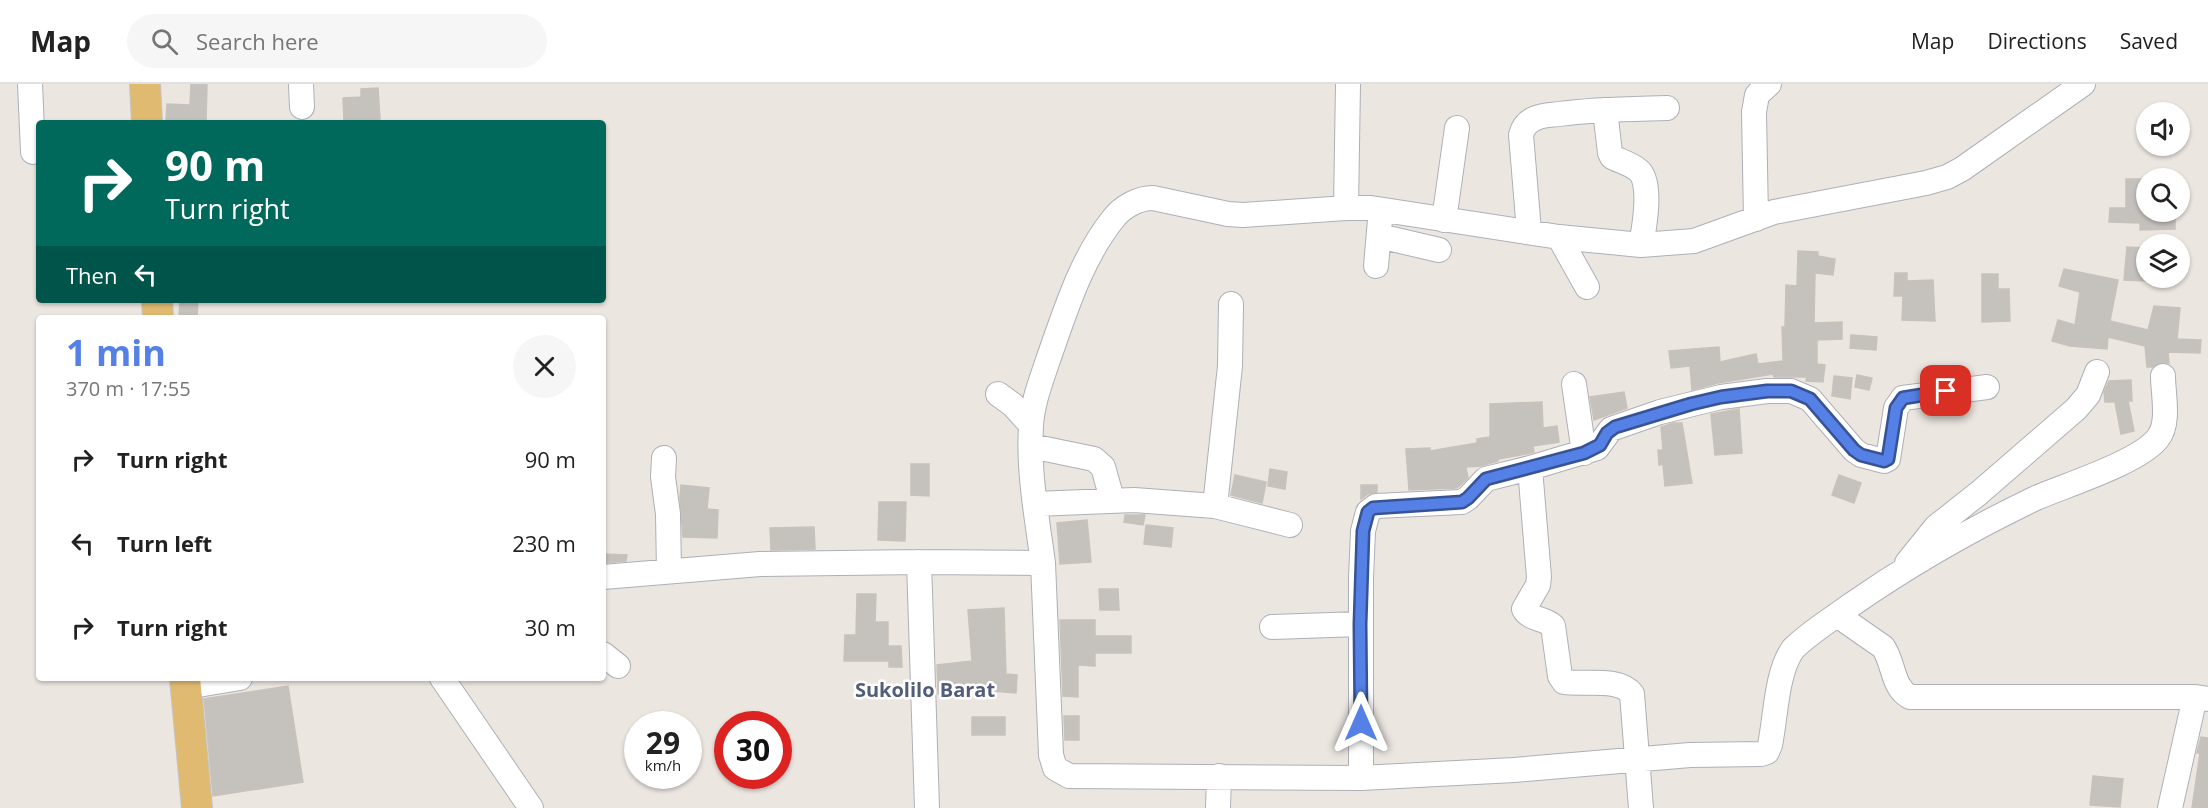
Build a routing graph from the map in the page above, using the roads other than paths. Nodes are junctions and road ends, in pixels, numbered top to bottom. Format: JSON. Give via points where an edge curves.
{"nodes":[{"id":1,"x":30,"y":84,"type":"edge"},
{"id":2,"x":145,"y":84,"type":"edge"},
{"id":3,"x":1348,"y":84,"type":"edge"},
{"id":4,"x":1769,"y":84,"type":"edge"},
{"id":5,"x":2083,"y":84,"type":"edge"},
{"id":6,"x":1667,"y":108,"type":"dead end"},
{"id":7,"x":1605,"y":110,"type":"junction"},
{"id":8,"x":147,"y":120,"type":"edge"},
{"id":9,"x":1457,"y":128,"type":"dead end"},
{"id":10,"x":33,"y":152,"type":"dead end"},
{"id":11,"x":1346,"y":208,"type":"junction"},
{"id":12,"x":1381,"y":209,"type":"junction"},
{"id":13,"x":1756,"y":219,"type":"junction"},
{"id":14,"x":1444,"y":220,"type":"junction"},
{"id":15,"x":1529,"y":231,"type":"junction"},
{"id":16,"x":1378,"y":236,"type":"junction"},
{"id":17,"x":1559,"y":237,"type":"junction"},
{"id":18,"x":1641,"y":245,"type":"junction"},
{"id":19,"x":1439,"y":250,"type":"dead end"},
{"id":20,"x":1376,"y":266,"type":"dead end"},
{"id":21,"x":1587,"y":287,"type":"dead end"},
{"id":22,"x":1231,"y":304,"type":"dead end"},
{"id":23,"x":2097,"y":372,"type":"dead end"},
{"id":24,"x":2163,"y":376,"type":"dead end"},
{"id":25,"x":1574,"y":384,"type":"dead end"},
{"id":26,"x":1987,"y":387,"type":"dead end"},
{"id":27,"x":998,"y":394,"type":"dead end"},
{"id":28,"x":1031,"y":435,"type":"junction"},
{"id":29,"x":1584,"y":453,"type":"junction"},
{"id":30,"x":664,"y":458,"type":"dead end"},
{"id":31,"x":1530,"y":468,"type":"junction"},
{"id":32,"x":1112,"y":499,"type":"junction"},
{"id":33,"x":1035,"y":504,"type":"junction"},
{"id":34,"x":1215,"y":506,"type":"junction"},
{"id":35,"x":1290,"y":525,"type":"dead end"},
{"id":36,"x":919,"y":562,"type":"junction"},
{"id":37,"x":1043,"y":563,"type":"junction"},
{"id":38,"x":1902,"y":570,"type":"junction"},
{"id":39,"x":669,"y":571,"type":"junction"},
{"id":40,"x":606,"y":577,"type":"edge"},
{"id":41,"x":1837,"y":615,"type":"junction"},
{"id":42,"x":1360,"y":624,"type":"junction"},
{"id":43,"x":1272,"y":627,"type":"dead end"},
{"id":44,"x":208,"y":681,"type":"edge"},
{"id":45,"x":444,"y":681,"type":"edge"},
{"id":46,"x":186,"y":683,"type":"edge"},
{"id":47,"x":2201,"y":698,"type":"edge"},
{"id":48,"x":1636,"y":760,"type":"junction"},
{"id":49,"x":1219,"y":776,"type":"junction"},
{"id":50,"x":1361,"y":778,"type":"junction"},
{"id":51,"x":197,"y":808,"type":"edge"},
{"id":52,"x":531,"y":808,"type":"edge"},
{"id":53,"x":927,"y":808,"type":"edge"},
{"id":54,"x":1218,"y":808,"type":"edge"},
{"id":55,"x":1641,"y":808,"type":"edge"},
{"id":56,"x":2170,"y":808,"type":"edge"}],
"edges":[{"from":1,"to":10,"type":"street"},
{"from":2,"to":8,"type":"main road"},
{"from":3,"to":11,"type":"street"},
{"from":4,"to":13,"type":"street","via":[[1755,98]]},
{"from":5,"to":13,"type":"street","via":[[1947,177]]},
{"from":6,"to":7,"type":"street"},
{"from":7,"to":15,"type":"street","via":[[1536,117],[1524,127],[1521,135]]},
{"from":7,"to":18,"type":"street","via":[[1612,157],[1640,171],[1643,179],[1646,203]]},
{"from":9,"to":14,"type":"street"},
{"from":11,"to":12,"type":"street"},
{"from":11,"to":28,"type":"street","via":[[1254,216],[1153,198],[1129,205],[1096,242],[1075,286],[1043,374]]},
{"from":12,"to":14,"type":"street"},
{"from":12,"to":16,"type":"street"},
{"from":13,"to":18,"type":"street","via":[[1694,241]]},
{"from":14,"to":15,"type":"street"},
{"from":15,"to":17,"type":"street"},
{"from":16,"to":19,"type":"street"},
{"from":16,"to":20,"type":"street"},
{"from":17,"to":18,"type":"street"},
{"from":17,"to":21,"type":"street"},
{"from":22,"to":34,"type":"street","via":[[1230,366]]},
{"from":23,"to":38,"type":"street","via":[[2088,395],[2076,409],[1936,527]]},
{"from":24,"to":38,"type":"street","via":[[2164,425],[2154,443],[2134,457],[1997,518]]},
{"from":25,"to":29,"type":"street"},
{"from":26,"to":29,"type":"street","via":[[1903,398],[1896,408],[1888,459],[1884,461],[1854,450],[1810,399],[1791,391],[1721,397],[1660,412],[1611,429],[1600,445]]},
{"from":27,"to":28,"type":"street","via":[[1013,405]]},
{"from":28,"to":32,"type":"street","via":[[1094,459],[1103,467]]},
{"from":28,"to":33,"type":"street"},
{"from":29,"to":31,"type":"street"},
{"from":30,"to":39,"type":"street"},
{"from":31,"to":42,"type":"street","via":[[1486,479],[1462,502],[1370,509],[1363,531]]},
{"from":31,"to":48,"type":"street","via":[[1539,577],[1525,611],[1553,627],[1564,682],[1616,684],[1629,689],[1634,700]]},
{"from":32,"to":33,"type":"street"},
{"from":32,"to":34,"type":"street"},
{"from":33,"to":37,"type":"street"},
{"from":34,"to":35,"type":"street"},
{"from":36,"to":37,"type":"street"},
{"from":36,"to":39,"type":"street","via":[[760,564]]},
{"from":36,"to":53,"type":"street"},
{"from":37,"to":49,"type":"street","via":[[1051,755],[1055,768],[1069,776],[1084,777]]},
{"from":38,"to":41,"type":"street"},
{"from":39,"to":40,"type":"street"},
{"from":41,"to":47,"type":"street","via":[[1883,647],[1900,689],[1910,697]]},
{"from":41,"to":48,"type":"street","via":[[1789,654],[1767,752]]},
{"from":42,"to":43,"type":"street"},
{"from":42,"to":50,"type":"street"},
{"from":44,"to":46,"type":"street"},
{"from":45,"to":52,"type":"street"},
{"from":46,"to":51,"type":"main road"},
{"from":47,"to":56,"type":"street"},
{"from":48,"to":50,"type":"street"},
{"from":48,"to":55,"type":"street"},
{"from":49,"to":50,"type":"street"},
{"from":49,"to":54,"type":"street"}]}
